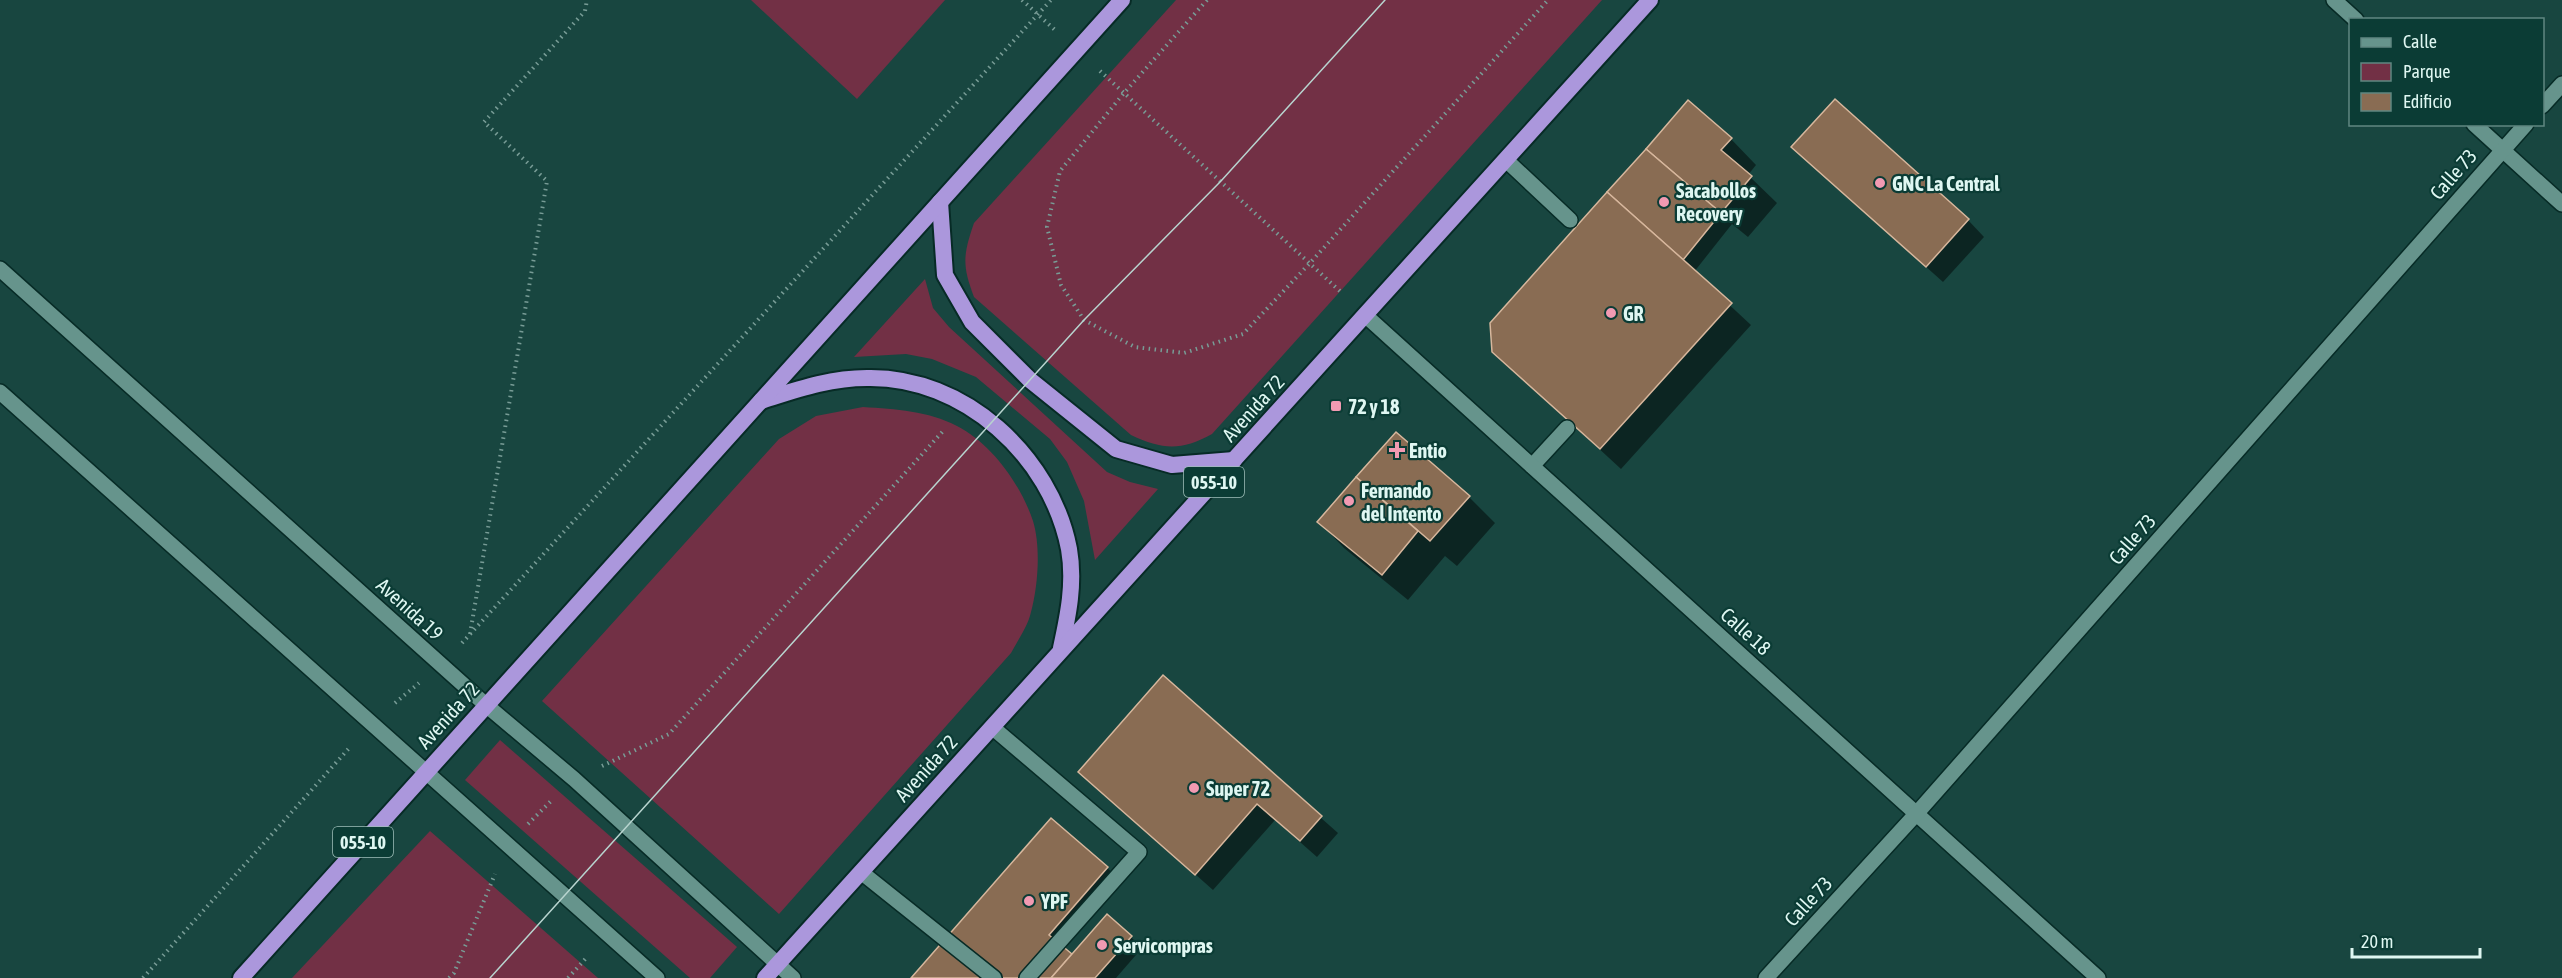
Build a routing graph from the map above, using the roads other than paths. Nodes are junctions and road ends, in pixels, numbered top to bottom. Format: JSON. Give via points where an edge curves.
{"nodes":[{"id":1,"x":1122,"y":0,"type":"edge"},
{"id":2,"x":1650,"y":0,"type":"edge"},
{"id":3,"x":2334,"y":0,"type":"edge"},
{"id":4,"x":2354,"y":18,"type":"edge"},
{"id":5,"x":2562,"y":84,"type":"edge"},
{"id":6,"x":2544,"y":104,"type":"edge"},
{"id":7,"x":2476,"y":126,"type":"edge"},
{"id":8,"x":2524,"y":126,"type":"edge"},
{"id":9,"x":2503,"y":150,"type":"junction"},
{"id":10,"x":1506,"y":160,"type":"junction"},
{"id":11,"x":940,"y":202,"type":"junction"},
{"id":12,"x":2562,"y":204,"type":"edge"},
{"id":13,"x":1570,"y":220,"type":"dead end"},
{"id":14,"x":0,"y":269,"type":"edge"},
{"id":15,"x":1365,"y":315,"type":"junction"},
{"id":16,"x":0,"y":392,"type":"edge"},
{"id":17,"x":760,"y":402,"type":"junction"},
{"id":18,"x":1566,"y":428,"type":"dead end"},
{"id":19,"x":1234,"y":460,"type":"junction"},
{"id":20,"x":1532,"y":466,"type":"junction"},
{"id":21,"x":1061,"y":649,"type":"junction"},
{"id":22,"x":486,"y":705,"type":"junction"},
{"id":23,"x":992,"y":727,"type":"junction"},
{"id":24,"x":425,"y":773,"type":"junction"},
{"id":25,"x":1917,"y":813,"type":"junction"},
{"id":26,"x":861,"y":872,"type":"junction"},
{"id":27,"x":777,"y":964,"type":"junction"},
{"id":28,"x":241,"y":978,"type":"edge"},
{"id":29,"x":657,"y":978,"type":"edge"},
{"id":30,"x":765,"y":978,"type":"edge"},
{"id":31,"x":793,"y":978,"type":"edge"},
{"id":32,"x":994,"y":978,"type":"edge"},
{"id":33,"x":1027,"y":978,"type":"edge"},
{"id":34,"x":1766,"y":978,"type":"edge"},
{"id":35,"x":2098,"y":978,"type":"edge"}],
"edges":[{"from":1,"to":11,"type":"highway","name":"Avenida 72","number":"055-10"},
{"from":2,"to":10,"type":"highway","name":"Avenida 72","number":"055-10"},
{"from":3,"to":4,"type":"street"},
{"from":5,"to":6,"type":"street"},
{"from":7,"to":9,"type":"street"},
{"from":8,"to":9,"type":"street","name":"Calle 73"},
{"from":9,"to":12,"type":"street"},
{"from":9,"to":25,"type":"street","name":"Calle 73"},
{"from":10,"to":13,"type":"street"},
{"from":10,"to":15,"type":"highway","name":"Avenida 72","number":"055-10"},
{"from":11,"to":17,"type":"highway","name":"Avenida 72","number":"055-10"},
{"from":11,"to":19,"type":"highway","via":[[945,274],[972,322],[1030,380],[1116,449],[1172,465]]},
{"from":14,"to":22,"type":"street","name":"Avenida 19"},
{"from":15,"to":19,"type":"highway","name":"Avenida 72","number":"055-10"},
{"from":15,"to":20,"type":"street","name":"Calle 18"},
{"from":16,"to":24,"type":"street"},
{"from":17,"to":21,"type":"highway","via":[[817,382],[868,378],[919,385],[967,405],[992,422],[1028,458],[1054,501],[1069,550],[1071,600]]},
{"from":17,"to":22,"type":"highway","name":"Avenida 72","number":"055-10"},
{"from":18,"to":20,"type":"street"},
{"from":19,"to":21,"type":"highway","name":"Avenida 72","number":"055-10"},
{"from":20,"to":25,"type":"street","name":"Calle 18"},
{"from":21,"to":23,"type":"highway","name":"Avenida 72","number":"055-10"},
{"from":22,"to":24,"type":"highway","name":"Avenida 72","number":"055-10"},
{"from":22,"to":27,"type":"street","name":"Avenida 19","via":[[574,778]]},
{"from":23,"to":26,"type":"highway","name":"Avenida 72","number":"055-10"},
{"from":23,"to":33,"type":"street","via":[[1139,852]]},
{"from":24,"to":28,"type":"highway","name":"Avenida 72","number":"055-10"},
{"from":24,"to":29,"type":"street"},
{"from":25,"to":34,"type":"street","name":"Calle 73"},
{"from":25,"to":35,"type":"street","name":"Calle 18"},
{"from":26,"to":27,"type":"highway","name":"Avenida 72","number":"055-10"},
{"from":26,"to":32,"type":"street"},
{"from":27,"to":30,"type":"highway","name":"Avenida 72","number":"055-10"},
{"from":27,"to":31,"type":"street","name":"Avenida 19"}]}
